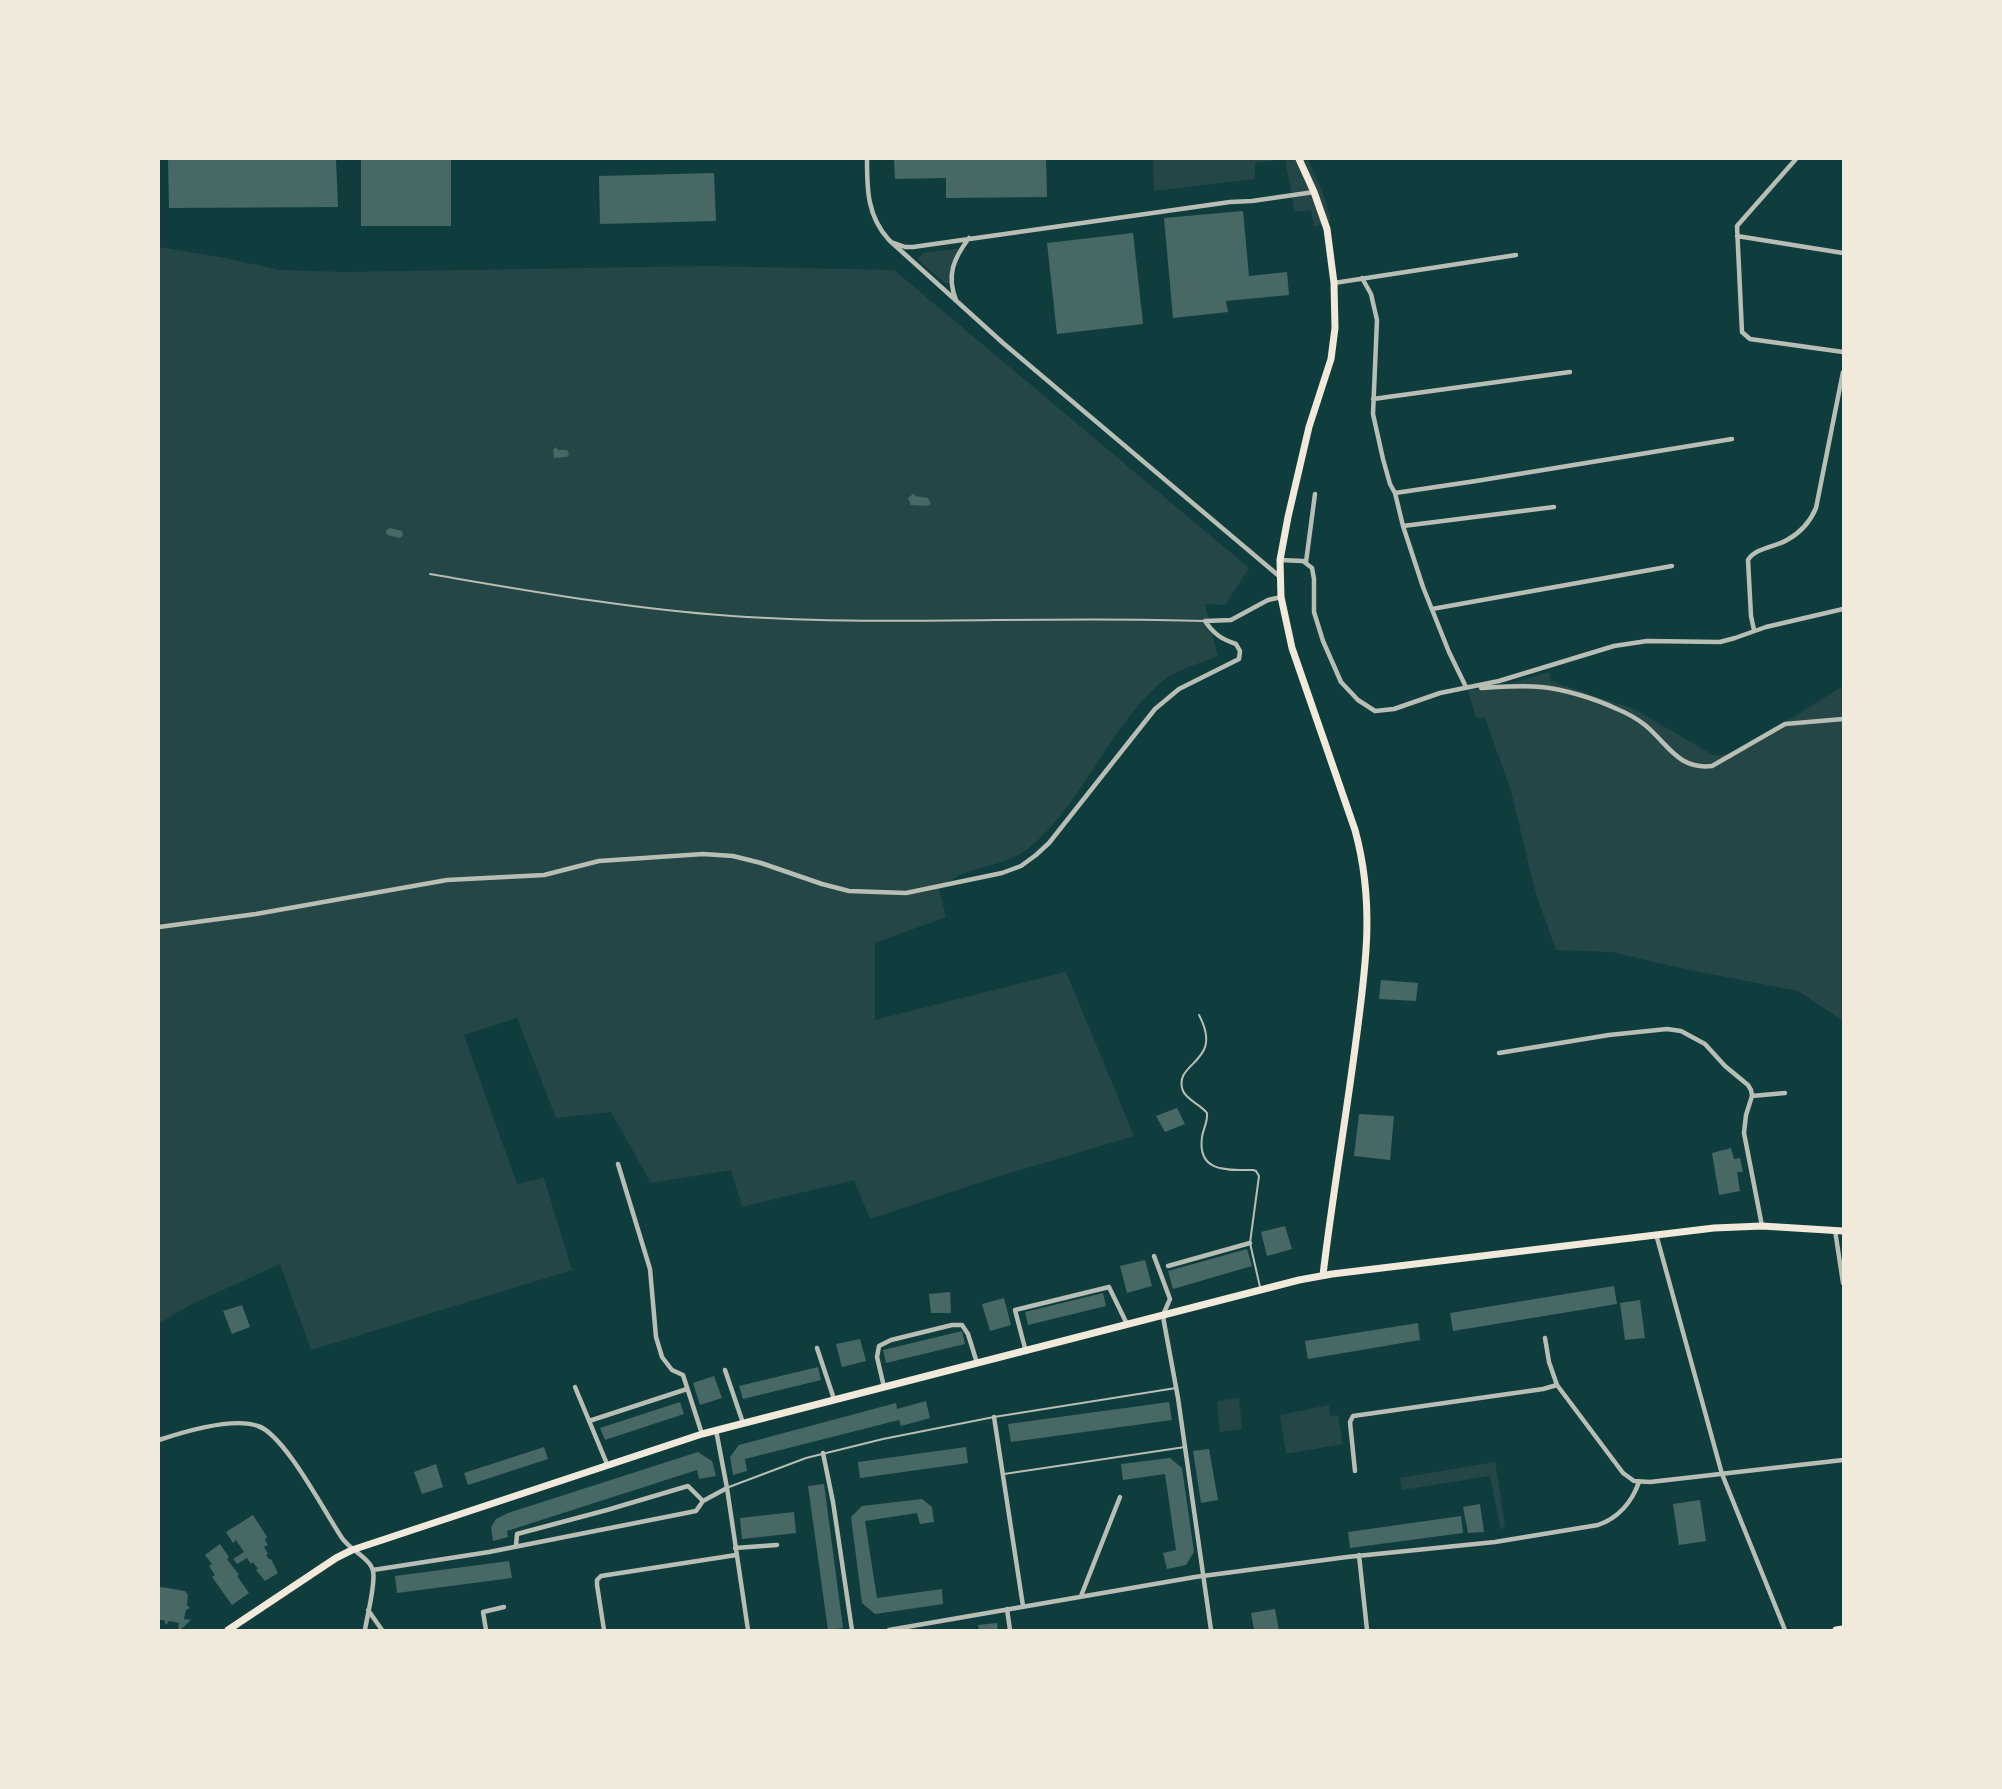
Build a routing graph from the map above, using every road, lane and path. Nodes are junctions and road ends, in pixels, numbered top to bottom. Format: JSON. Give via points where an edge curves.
{"nodes":[{"id":1,"x":867,"y":159,"type":"edge"},
{"id":2,"x":1299,"y":159,"type":"edge"},
{"id":3,"x":1796,"y":159,"type":"edge"},
{"id":4,"x":1314,"y":192,"type":"junction"},
{"id":5,"x":1737,"y":236,"type":"junction"},
{"id":6,"x":969,"y":238,"type":"junction"},
{"id":7,"x":889,"y":240,"type":"junction"},
{"id":8,"x":1843,"y":253,"type":"edge"},
{"id":9,"x":1516,"y":255,"type":"dead end"},
{"id":10,"x":1362,"y":278,"type":"junction"},
{"id":11,"x":1334,"y":283,"type":"junction"},
{"id":12,"x":957,"y":302,"type":"junction"},
{"id":13,"x":1843,"y":352,"type":"edge"},
{"id":14,"x":1570,"y":372,"type":"dead end"},
{"id":15,"x":1843,"y":372,"type":"edge"},
{"id":16,"x":1373,"y":399,"type":"junction"},
{"id":17,"x":1732,"y":439,"type":"dead end"},
{"id":18,"x":1395,"y":493,"type":"junction"},
{"id":19,"x":1315,"y":494,"type":"dead end"},
{"id":20,"x":1554,"y":507,"type":"dead end"},
{"id":21,"x":1403,"y":526,"type":"junction"},
{"id":22,"x":1280,"y":560,"type":"junction"},
{"id":23,"x":1306,"y":562,"type":"junction"},
{"id":24,"x":1672,"y":566,"type":"dead end"},
{"id":25,"x":430,"y":574,"type":"dead end"},
{"id":26,"x":1280,"y":576,"type":"junction"},
{"id":27,"x":1281,"y":597,"type":"junction"},
{"id":28,"x":1432,"y":609,"type":"junction"},
{"id":29,"x":1843,"y":609,"type":"edge"},
{"id":30,"x":1205,"y":621,"type":"junction"},
{"id":31,"x":1754,"y":630,"type":"junction"},
{"id":32,"x":1476,"y":686,"type":"junction"},
{"id":33,"x":1466,"y":687,"type":"junction"},
{"id":34,"x":1843,"y":719,"type":"edge"},
{"id":35,"x":159,"y":927,"type":"edge"},
{"id":36,"x":1199,"y":1015,"type":"dead end"},
{"id":37,"x":1499,"y":1053,"type":"dead end"},
{"id":38,"x":1785,"y":1093,"type":"dead end"},
{"id":39,"x":1752,"y":1096,"type":"junction"},
{"id":40,"x":618,"y":1164,"type":"dead end"},
{"id":41,"x":1762,"y":1226,"type":"junction"},
{"id":42,"x":1839,"y":1230,"type":"edge"},
{"id":43,"x":1656,"y":1234,"type":"junction"},
{"id":44,"x":1250,"y":1243,"type":"junction"},
{"id":45,"x":1154,"y":1256,"type":"dead end"},
{"id":46,"x":1168,"y":1266,"type":"dead end"},
{"id":47,"x":1323,"y":1275,"type":"junction"},
{"id":48,"x":1843,"y":1283,"type":"edge"},
{"id":49,"x":1260,"y":1290,"type":"junction"},
{"id":50,"x":1163,"y":1315,"type":"junction"},
{"id":51,"x":1127,"y":1324,"type":"junction"},
{"id":52,"x":1545,"y":1338,"type":"dead end"},
{"id":53,"x":817,"y":1348,"type":"dead end"},
{"id":54,"x":1026,"y":1352,"type":"junction"},
{"id":55,"x":977,"y":1364,"type":"junction"},
{"id":56,"x":725,"y":1370,"type":"dead end"},
{"id":57,"x":1557,"y":1385,"type":"junction"},
{"id":58,"x":575,"y":1387,"type":"dead end"},
{"id":59,"x":884,"y":1387,"type":"junction"},
{"id":60,"x":1176,"y":1388,"type":"junction"},
{"id":61,"x":687,"y":1389,"type":"junction"},
{"id":62,"x":834,"y":1399,"type":"junction"},
{"id":63,"x":994,"y":1417,"type":"junction"},
{"id":64,"x":589,"y":1421,"type":"junction"},
{"id":65,"x":742,"y":1423,"type":"junction"},
{"id":66,"x":716,"y":1430,"type":"junction"},
{"id":67,"x":702,"y":1434,"type":"junction"},
{"id":68,"x":159,"y":1440,"type":"edge"},
{"id":69,"x":1185,"y":1447,"type":"junction"},
{"id":70,"x":823,"y":1453,"type":"junction"},
{"id":71,"x":1843,"y":1460,"type":"edge"},
{"id":72,"x":607,"y":1464,"type":"junction"},
{"id":73,"x":1354,"y":1471,"type":"dead end"},
{"id":74,"x":1002,"y":1474,"type":"junction"},
{"id":75,"x":1722,"y":1474,"type":"junction"},
{"id":76,"x":1639,"y":1482,"type":"junction"},
{"id":77,"x":727,"y":1488,"type":"junction"},
{"id":78,"x":1120,"y":1497,"type":"dead end"},
{"id":79,"x":703,"y":1501,"type":"junction"},
{"id":80,"x":777,"y":1545,"type":"dead end"},
{"id":81,"x":516,"y":1546,"type":"junction"},
{"id":82,"x":735,"y":1548,"type":"junction"},
{"id":83,"x":352,"y":1550,"type":"junction"},
{"id":84,"x":736,"y":1555,"type":"junction"},
{"id":85,"x":1359,"y":1555,"type":"junction"},
{"id":86,"x":373,"y":1570,"type":"junction"},
{"id":87,"x":1203,"y":1576,"type":"junction"},
{"id":88,"x":1081,"y":1596,"type":"junction"},
{"id":89,"x":1023,"y":1606,"type":"junction"},
{"id":90,"x":504,"y":1607,"type":"dead end"},
{"id":91,"x":1008,"y":1609,"type":"junction"},
{"id":92,"x":368,"y":1610,"type":"junction"},
{"id":93,"x":1843,"y":1629,"type":"edge"},
{"id":94,"x":228,"y":1630,"type":"edge"},
{"id":95,"x":365,"y":1630,"type":"edge"},
{"id":96,"x":382,"y":1630,"type":"edge"},
{"id":97,"x":486,"y":1630,"type":"edge"},
{"id":98,"x":604,"y":1630,"type":"edge"},
{"id":99,"x":748,"y":1630,"type":"edge"},
{"id":100,"x":852,"y":1630,"type":"edge"},
{"id":101,"x":889,"y":1630,"type":"edge"},
{"id":102,"x":1010,"y":1630,"type":"edge"},
{"id":103,"x":1211,"y":1630,"type":"edge"},
{"id":104,"x":1366,"y":1630,"type":"edge"},
{"id":105,"x":1785,"y":1630,"type":"edge"},
{"id":106,"x":1836,"y":1630,"type":"edge"}],
"edges":[{"from":1,"to":7,"type":"street","via":[[870,208]]},
{"from":2,"to":4,"type":"main road"},
{"from":3,"to":5,"type":"street","via":[[1739,223]]},
{"from":4,"to":6,"type":"street"},
{"from":4,"to":11,"type":"main road","via":[[1327,229]]},
{"from":5,"to":8,"type":"street"},
{"from":5,"to":13,"type":"street","via":[[1742,332],[1750,339]]},
{"from":6,"to":7,"type":"street","via":[[913,247]]},
{"from":6,"to":12,"type":"street","via":[[952,269],[951,283]]},
{"from":7,"to":12,"type":"street"},
{"from":9,"to":10,"type":"street"},
{"from":10,"to":11,"type":"street"},
{"from":10,"to":16,"type":"street","via":[[1371,294],[1377,320]]},
{"from":11,"to":22,"type":"main road","via":[[1331,359],[1309,427]]},
{"from":12,"to":26,"type":"street"},
{"from":14,"to":16,"type":"street"},
{"from":15,"to":31,"type":"street","via":[[1811,520],[1788,540],[1748,560]]},
{"from":16,"to":18,"type":"street","via":[[1383,459]]},
{"from":17,"to":18,"type":"street"},
{"from":18,"to":21,"type":"street"},
{"from":19,"to":23,"type":"street"},
{"from":20,"to":21,"type":"street"},
{"from":21,"to":28,"type":"street"},
{"from":22,"to":23,"type":"street"},
{"from":22,"to":26,"type":"main road"},
{"from":23,"to":33,"type":"street","via":[[1313,573],[1319,632],[1341,682],[1363,704],[1376,711],[1394,709]]},
{"from":24,"to":28,"type":"street"},
{"from":25,"to":30,"type":"lane","via":[[627,606],[731,616]]},
{"from":26,"to":27,"type":"main road"},
{"from":27,"to":30,"type":"street","via":[[1231,620]]},
{"from":27,"to":47,"type":"main road","via":[[1292,648],[1355,830],[1368,905],[1360,1008]]},
{"from":28,"to":33,"type":"street"},
{"from":29,"to":31,"type":"street"},
{"from":30,"to":35,"type":"street","via":[[1222,640],[1236,644],[1239,659],[1179,689],[1155,709],[1049,843],[1020,866],[1002,873],[906,893],[877,894],[822,884],[734,856],[678,855],[599,861],[544,875],[447,880]]},
{"from":31,"to":32,"type":"street","via":[[1719,642],[1623,644]]},
{"from":32,"to":33,"type":"street"},
{"from":32,"to":34,"type":"street","via":[[1544,687],[1614,707],[1646,726],[1685,763],[1700,767],[1712,766],[1785,724]]},
{"from":36,"to":44,"type":"lane","via":[[1207,1034],[1206,1047],[1181,1084],[1184,1094],[1207,1113],[1202,1138],[1208,1163],[1223,1170],[1258,1173]]},
{"from":37,"to":39,"type":"street","via":[[1609,1035],[1681,1031],[1705,1044],[1748,1085]]},
{"from":38,"to":39,"type":"street"},
{"from":39,"to":41,"type":"street","via":[[1744,1133]]},
{"from":40,"to":61,"type":"street","via":[[650,1269],[656,1337],[662,1357],[682,1375]]},
{"from":41,"to":42,"type":"main road"},
{"from":41,"to":43,"type":"main road"},
{"from":42,"to":48,"type":"street"},
{"from":43,"to":47,"type":"main road"},
{"from":43,"to":75,"type":"street"},
{"from":44,"to":46,"type":"street"},
{"from":44,"to":49,"type":"lane"},
{"from":45,"to":50,"type":"street","via":[[1170,1299]]},
{"from":47,"to":49,"type":"main road"},
{"from":49,"to":50,"type":"main road"},
{"from":50,"to":51,"type":"main road"},
{"from":50,"to":60,"type":"street"},
{"from":51,"to":54,"type":"main road"},
{"from":51,"to":54,"type":"street","via":[[1109,1287],[1015,1310]]},
{"from":52,"to":57,"type":"street"},
{"from":53,"to":62,"type":"street"},
{"from":54,"to":55,"type":"main road"},
{"from":55,"to":59,"type":"main road"},
{"from":55,"to":59,"type":"street","via":[[962,1325],[891,1340],[879,1346],[877,1358]]},
{"from":56,"to":65,"type":"street"},
{"from":57,"to":73,"type":"street","via":[[1353,1416],[1350,1422]]},
{"from":57,"to":76,"type":"street","via":[[1623,1473]]},
{"from":58,"to":64,"type":"street"},
{"from":59,"to":62,"type":"main road"},
{"from":60,"to":63,"type":"lane"},
{"from":60,"to":69,"type":"street"},
{"from":61,"to":64,"type":"street"},
{"from":61,"to":67,"type":"street"},
{"from":62,"to":65,"type":"main road"},
{"from":63,"to":70,"type":"lane"},
{"from":63,"to":74,"type":"street"},
{"from":64,"to":72,"type":"street"},
{"from":65,"to":66,"type":"main road"},
{"from":66,"to":67,"type":"main road"},
{"from":66,"to":77,"type":"street"},
{"from":67,"to":72,"type":"main road"},
{"from":68,"to":83,"type":"street","via":[[229,1424],[251,1424],[265,1429],[291,1458]]},
{"from":69,"to":74,"type":"lane"},
{"from":69,"to":87,"type":"street"},
{"from":70,"to":77,"type":"lane"},
{"from":70,"to":100,"type":"street"},
{"from":71,"to":75,"type":"street"},
{"from":72,"to":83,"type":"main road"},
{"from":74,"to":89,"type":"street"},
{"from":75,"to":76,"type":"street"},
{"from":75,"to":105,"type":"street"},
{"from":76,"to":85,"type":"street","via":[[1620,1513],[1598,1525],[1495,1542]]},
{"from":77,"to":79,"type":"street"},
{"from":77,"to":82,"type":"street"},
{"from":78,"to":88,"type":"street"},
{"from":79,"to":81,"type":"street","via":[[696,1510]]},
{"from":79,"to":81,"type":"street","via":[[688,1486],[517,1534]]},
{"from":80,"to":82,"type":"street"},
{"from":81,"to":86,"type":"street"},
{"from":82,"to":84,"type":"street"},
{"from":83,"to":86,"type":"street"},
{"from":83,"to":94,"type":"main road"},
{"from":84,"to":98,"type":"street","via":[[601,1576],[597,1585]]},
{"from":84,"to":99,"type":"street"},
{"from":85,"to":87,"type":"street"},
{"from":85,"to":104,"type":"street"},
{"from":86,"to":92,"type":"street"},
{"from":87,"to":88,"type":"street"},
{"from":87,"to":103,"type":"street"},
{"from":88,"to":89,"type":"street"},
{"from":89,"to":91,"type":"street"},
{"from":90,"to":97,"type":"street","via":[[483,1612]]},
{"from":91,"to":101,"type":"street"},
{"from":91,"to":102,"type":"street"},
{"from":92,"to":95,"type":"street"},
{"from":92,"to":96,"type":"street"},
{"from":93,"to":106,"type":"main road"}]}
